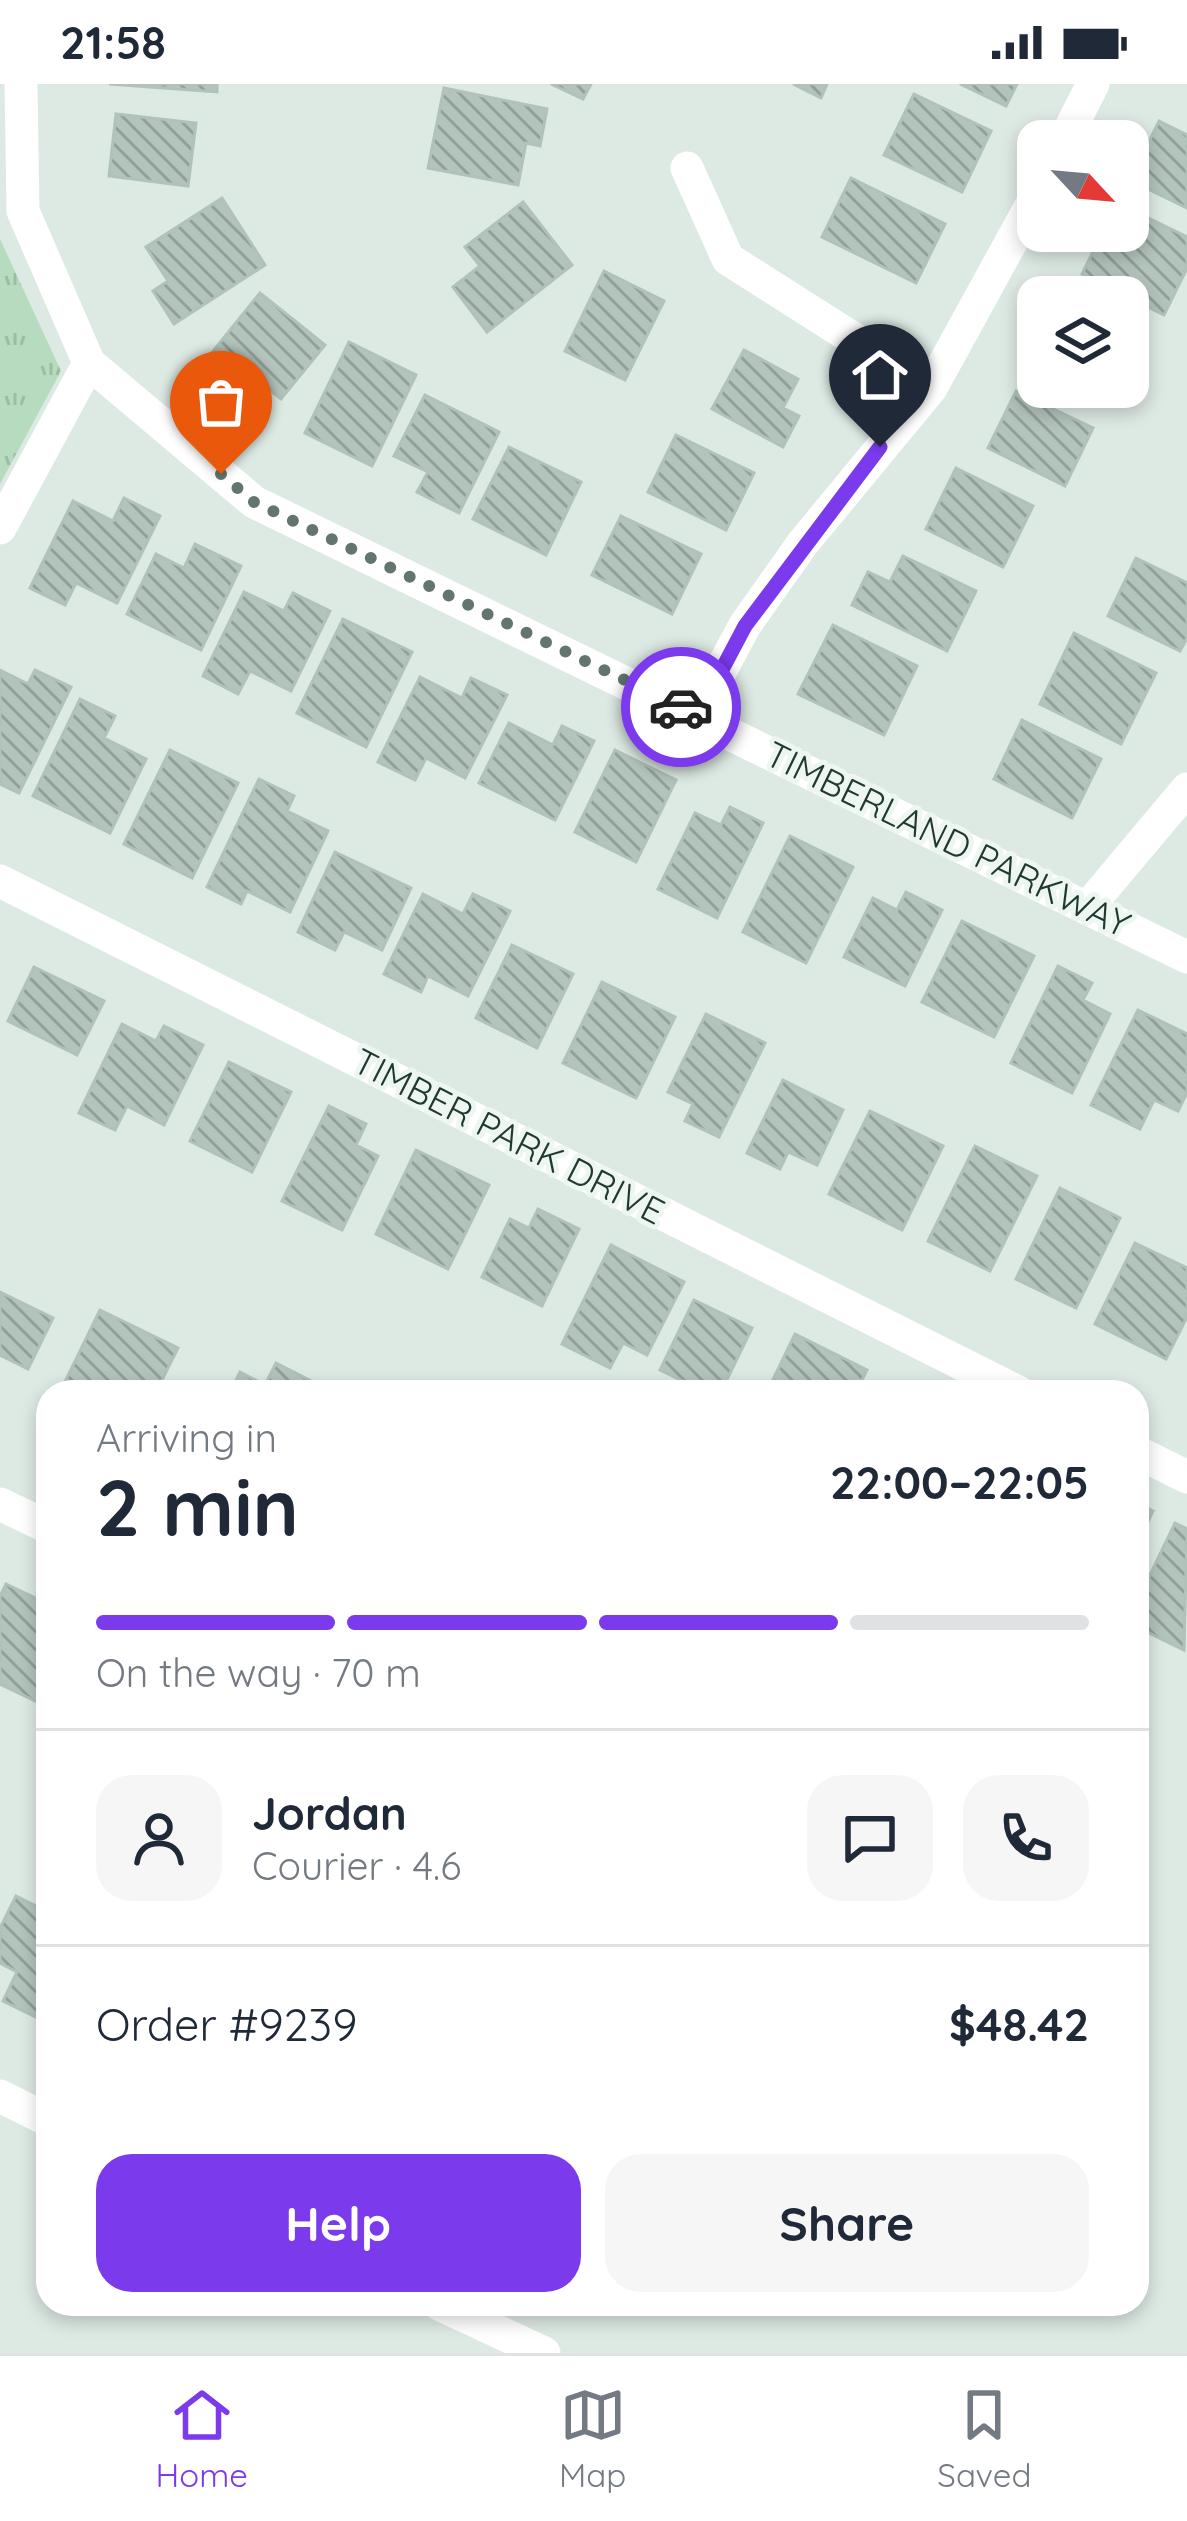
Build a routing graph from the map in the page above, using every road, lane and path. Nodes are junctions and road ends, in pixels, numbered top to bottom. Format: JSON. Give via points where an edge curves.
{"nodes":[{"id":1,"x":1093,"y":84,"type":"edge"},
{"id":2,"x":18,"y":86,"type":"edge"},
{"id":3,"x":1075,"y":120,"type":"edge"},
{"id":4,"x":687,"y":168,"type":"dead end"},
{"id":5,"x":1017,"y":231,"type":"edge"},
{"id":6,"x":89,"y":363,"type":"junction"},
{"id":7,"x":931,"y":388,"type":"junction"},
{"id":8,"x":0,"y":528,"type":"edge"},
{"id":9,"x":698,"y":715,"type":"junction"},
{"id":10,"x":1187,"y":789,"type":"edge"},
{"id":11,"x":0,"y":880,"type":"edge"},
{"id":12,"x":1088,"y":907,"type":"junction"},
{"id":13,"x":1187,"y":957,"type":"edge"},
{"id":14,"x":994,"y":1380,"type":"edge"},
{"id":15,"x":1149,"y":1458,"type":"edge"},
{"id":16,"x":1187,"y":1477,"type":"edge"},
{"id":17,"x":0,"y":1504,"type":"edge"},
{"id":18,"x":36,"y":1521,"type":"edge"},
{"id":19,"x":0,"y":2096,"type":"edge"},
{"id":20,"x":36,"y":2114,"type":"edge"},
{"id":21,"x":465,"y":2316,"type":"edge"},
{"id":22,"x":544,"y":2353,"type":"edge"}],
"edges":[{"from":1,"to":3,"type":"street"},
{"from":2,"to":6,"type":"street","name":"TIMBERLAND PARKWAY","via":[[23,211]]},
{"from":4,"to":7,"type":"street","via":[[728,259]]},
{"from":5,"to":7,"type":"street"},
{"from":6,"to":8,"type":"street"},
{"from":6,"to":9,"type":"street","name":"TIMBERLAND PARKWAY","via":[[254,502]]},
{"from":7,"to":9,"type":"street","via":[[791,560]]},
{"from":9,"to":12,"type":"street","name":"TIMBERLAND PARKWAY"},
{"from":10,"to":12,"type":"street"},
{"from":11,"to":14,"type":"street","name":"TIMBER PARK DRIVE"},
{"from":12,"to":13,"type":"street","name":"TIMBERLAND PARKWAY"},
{"from":15,"to":16,"type":"street"},
{"from":17,"to":18,"type":"street"},
{"from":19,"to":20,"type":"street"},
{"from":21,"to":22,"type":"street"}]}
